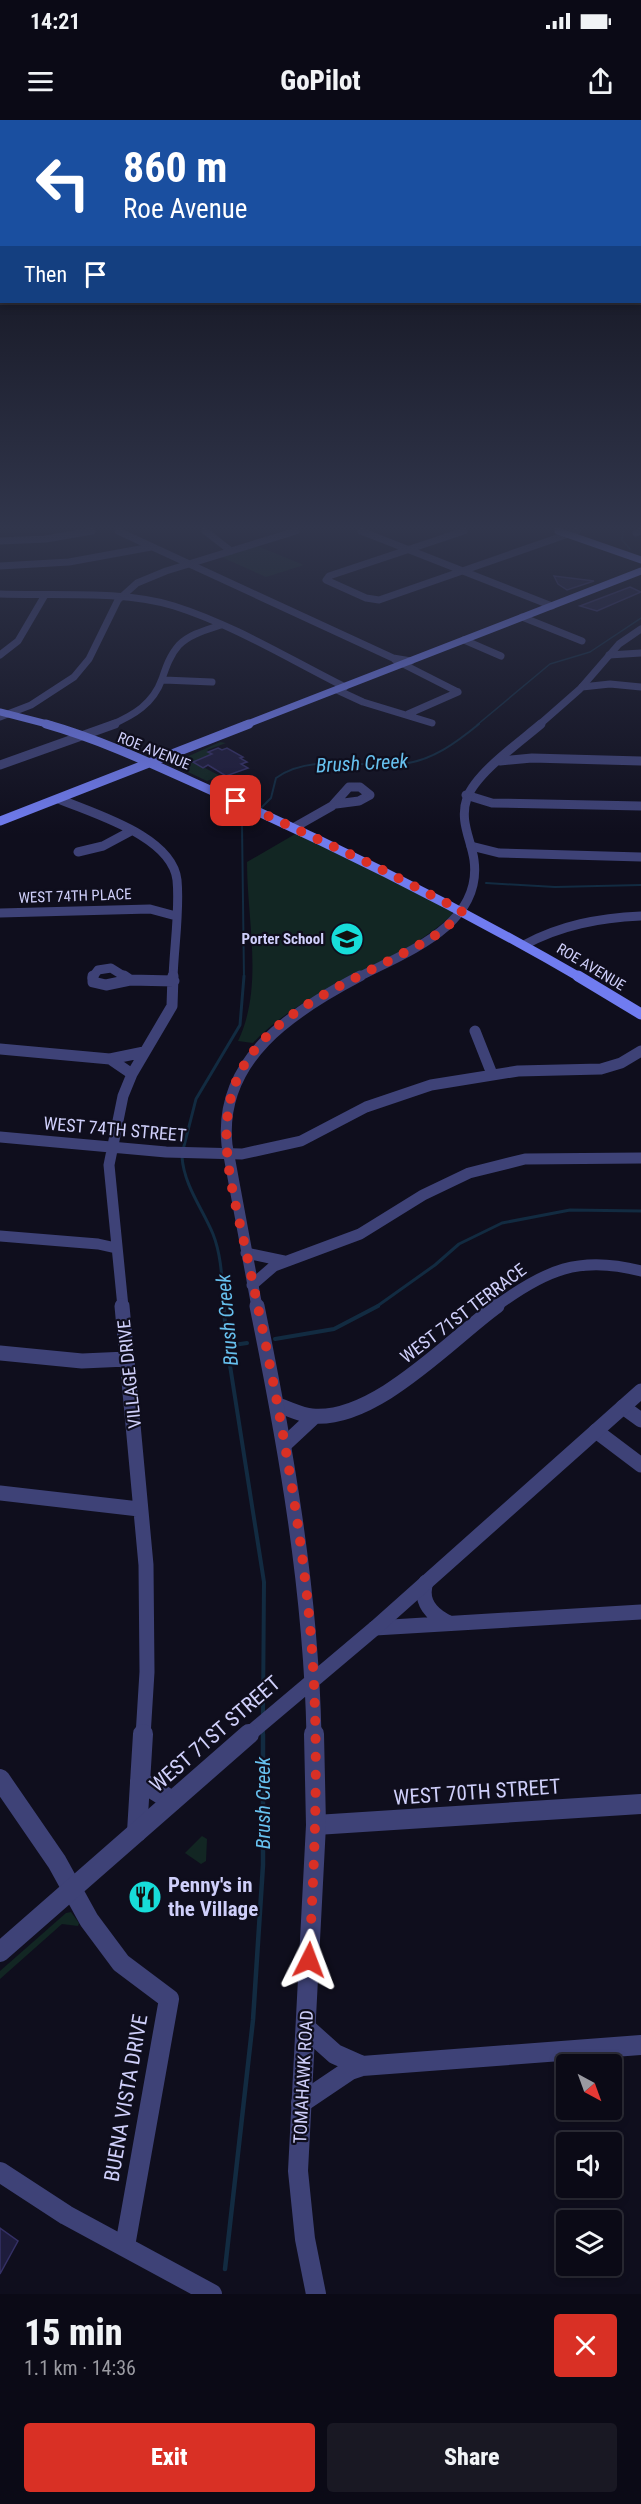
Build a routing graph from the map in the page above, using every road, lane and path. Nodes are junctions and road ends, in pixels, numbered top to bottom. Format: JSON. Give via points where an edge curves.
{"nodes":[{"id":1,"x":23,"y":632,"type":"edge"},
{"id":2,"x":102,"y":632,"type":"edge"},
{"id":3,"x":203,"y":632,"type":"edge"},
{"id":4,"x":235,"y":632,"type":"edge"},
{"id":5,"x":338,"y":632,"type":"edge"},
{"id":6,"x":484,"y":632,"type":"edge"},
{"id":7,"x":560,"y":632,"type":"edge"},
{"id":8,"x":636,"y":632,"type":"edge"},
{"id":9,"x":464,"y":640,"type":"junction"},
{"id":10,"x":582,"y":641,"type":"dead end"},
{"id":11,"x":618,"y":645,"type":"junction"},
{"id":12,"x":637,"y":652,"type":"edge"},
{"id":13,"x":0,"y":655,"type":"edge"},
{"id":14,"x":609,"y":655,"type":"junction"},
{"id":15,"x":501,"y":656,"type":"dead end"},
{"id":16,"x":393,"y":658,"type":"junction"},
{"id":17,"x":411,"y":661,"type":"junction"},
{"id":18,"x":400,"y":665,"type":"junction"},
{"id":19,"x":591,"y":677,"type":"junction"},
{"id":20,"x":164,"y":680,"type":"junction"},
{"id":21,"x":212,"y":682,"type":"dead end"},
{"id":22,"x":610,"y":684,"type":"junction"},
{"id":23,"x":582,"y":687,"type":"junction"},
{"id":24,"x":641,"y":687,"type":"edge"},
{"id":25,"x":341,"y":688,"type":"junction"},
{"id":26,"x":31,"y":705,"type":"junction"},
{"id":27,"x":3,"y":714,"type":"edge"},
{"id":28,"x":408,"y":714,"type":"junction"},
{"id":29,"x":30,"y":719,"type":"junction"},
{"id":30,"x":432,"y":723,"type":"dead end"},
{"id":31,"x":79,"y":736,"type":"junction"},
{"id":32,"x":513,"y":749,"type":"junction"},
{"id":33,"x":532,"y":758,"type":"junction"},
{"id":34,"x":641,"y":760,"type":"edge"},
{"id":35,"x":500,"y":761,"type":"junction"},
{"id":36,"x":148,"y":764,"type":"junction"},
{"id":37,"x":0,"y":765,"type":"edge"},
{"id":38,"x":466,"y":795,"type":"junction"},
{"id":39,"x":59,"y":799,"type":"junction"},
{"id":40,"x":492,"y":802,"type":"junction"},
{"id":41,"x":336,"y":804,"type":"dead end"},
{"id":42,"x":641,"y":806,"type":"edge"},
{"id":43,"x":462,"y":811,"type":"junction"},
{"id":44,"x":0,"y":821,"type":"edge"},
{"id":45,"x":295,"y":827,"type":"junction"},
{"id":46,"x":131,"y":831,"type":"junction"},
{"id":47,"x":471,"y":846,"type":"junction"},
{"id":48,"x":78,"y":852,"type":"dead end"},
{"id":49,"x":499,"y":854,"type":"junction"},
{"id":50,"x":641,"y":857,"type":"edge"},
{"id":51,"x":476,"y":861,"type":"junction"},
{"id":52,"x":176,"y":899,"type":"junction"},
{"id":53,"x":150,"y":909,"type":"junction"},
{"id":54,"x":462,"y":911,"type":"junction"},
{"id":55,"x":0,"y":913,"type":"edge"},
{"id":56,"x":176,"y":916,"type":"junction"},
{"id":57,"x":628,"y":916,"type":"junction"},
{"id":58,"x":641,"y":916,"type":"edge"},
{"id":59,"x":641,"y":923,"type":"edge"},
{"id":60,"x":524,"y":945,"type":"junction"},
{"id":61,"x":130,"y":980,"type":"dead end"},
{"id":62,"x":174,"y":981,"type":"junction"},
{"id":63,"x":641,"y":1014,"type":"edge"},
{"id":64,"x":475,"y":1031,"type":"dead end"},
{"id":65,"x":0,"y":1049,"type":"edge"},
{"id":66,"x":641,"y":1051,"type":"edge"},
{"id":67,"x":144,"y":1052,"type":"junction"},
{"id":68,"x":110,"y":1059,"type":"junction"},
{"id":69,"x":132,"y":1074,"type":"junction"},
{"id":70,"x":492,"y":1074,"type":"junction"},
{"id":71,"x":0,"y":1137,"type":"edge"},
{"id":72,"x":111,"y":1146,"type":"junction"},
{"id":73,"x":228,"y":1155,"type":"junction"},
{"id":74,"x":641,"y":1158,"type":"edge"},
{"id":75,"x":0,"y":1236,"type":"edge"},
{"id":76,"x":116,"y":1248,"type":"junction"},
{"id":77,"x":246,"y":1253,"type":"junction"},
{"id":78,"x":284,"y":1261,"type":"junction"},
{"id":79,"x":641,"y":1271,"type":"edge"},
{"id":80,"x":252,"y":1285,"type":"junction"},
{"id":81,"x":0,"y":1353,"type":"edge"},
{"id":82,"x":127,"y":1359,"type":"junction"},
{"id":83,"x":641,"y":1391,"type":"edge"},
{"id":84,"x":277,"y":1405,"type":"junction"},
{"id":85,"x":623,"y":1407,"type":"junction"},
{"id":86,"x":313,"y":1418,"type":"junction"},
{"id":87,"x":641,"y":1420,"type":"edge"},
{"id":88,"x":596,"y":1431,"type":"junction"},
{"id":89,"x":284,"y":1445,"type":"junction"},
{"id":90,"x":641,"y":1465,"type":"edge"},
{"id":91,"x":0,"y":1493,"type":"edge"},
{"id":92,"x":139,"y":1509,"type":"junction"},
{"id":93,"x":426,"y":1582,"type":"junction"},
{"id":94,"x":641,"y":1612,"type":"edge"},
{"id":95,"x":450,"y":1623,"type":"junction"},
{"id":96,"x":375,"y":1628,"type":"junction"},
{"id":97,"x":313,"y":1679,"type":"junction"},
{"id":98,"x":0,"y":1779,"type":"edge"},
{"id":99,"x":140,"y":1781,"type":"junction"},
{"id":100,"x":172,"y":1801,"type":"junction"},
{"id":101,"x":641,"y":1804,"type":"edge"},
{"id":102,"x":316,"y":1825,"type":"junction"},
{"id":103,"x":137,"y":1832,"type":"junction"},
{"id":104,"x":72,"y":1889,"type":"junction"},
{"id":105,"x":0,"y":1952,"type":"edge"},
{"id":106,"x":306,"y":2028,"type":"junction"},
{"id":107,"x":641,"y":2045,"type":"edge"},
{"id":108,"x":362,"y":2066,"type":"junction"},
{"id":109,"x":301,"y":2103,"type":"junction"},
{"id":110,"x":0,"y":2172,"type":"edge"},
{"id":111,"x":124,"y":2246,"type":"junction"},
{"id":112,"x":212,"y":2294,"type":"edge"},
{"id":113,"x":316,"y":2294,"type":"edge"}],
"edges":[{"from":1,"to":13,"type":"street"},
{"from":2,"to":26,"type":"street","via":[[85,665],[64,685]]},
{"from":3,"to":20,"type":"street","via":[[178,646]]},
{"from":4,"to":25,"type":"street"},
{"from":5,"to":16,"type":"street"},
{"from":6,"to":9,"type":"main road"},
{"from":7,"to":10,"type":"street"},
{"from":8,"to":11,"type":"street","name":"TOMAHAWK ROAD"},
{"from":9,"to":15,"type":"street"},
{"from":9,"to":17,"type":"main road"},
{"from":11,"to":12,"type":"street"},
{"from":11,"to":14,"type":"street","name":"TOMAHAWK ROAD"},
{"from":12,"to":14,"type":"street"},
{"from":14,"to":19,"type":"street","name":"TOMAHAWK ROAD"},
{"from":16,"to":17,"type":"street"},
{"from":16,"to":18,"type":"street"},
{"from":17,"to":18,"type":"main road"},
{"from":18,"to":25,"type":"main road"},
{"from":18,"to":28,"type":"street","via":[[458,692]]},
{"from":19,"to":22,"type":"street"},
{"from":19,"to":23,"type":"street","name":"TOMAHAWK ROAD"},
{"from":20,"to":21,"type":"street"},
{"from":20,"to":31,"type":"street","via":[[143,708]]},
{"from":22,"to":23,"type":"street"},
{"from":22,"to":24,"type":"street"},
{"from":23,"to":32,"type":"street","name":"TOMAHAWK ROAD"},
{"from":25,"to":28,"type":"street","via":[[363,702]]},
{"from":25,"to":36,"type":"main road"},
{"from":26,"to":27,"type":"street"},
{"from":26,"to":29,"type":"street"},
{"from":27,"to":29,"type":"main road","name":"ROE AVENUE"},
{"from":28,"to":30,"type":"street"},
{"from":29,"to":31,"type":"main road","name":"ROE AVENUE"},
{"from":31,"to":36,"type":"main road","name":"ROE AVENUE"},
{"from":31,"to":37,"type":"street"},
{"from":32,"to":33,"type":"street"},
{"from":32,"to":35,"type":"street","name":"TOMAHAWK ROAD"},
{"from":33,"to":34,"type":"street"},
{"from":33,"to":35,"type":"street"},
{"from":35,"to":38,"type":"street","name":"TOMAHAWK ROAD"},
{"from":36,"to":39,"type":"main road"},
{"from":36,"to":45,"type":"main road","name":"ROE AVENUE"},
{"from":38,"to":40,"type":"street"},
{"from":38,"to":43,"type":"street","name":"TOMAHAWK ROAD"},
{"from":39,"to":44,"type":"main road"},
{"from":39,"to":46,"type":"street","name":"VILLAGE DRIVE"},
{"from":40,"to":42,"type":"street"},
{"from":40,"to":43,"type":"street"},
{"from":41,"to":45,"type":"street"},
{"from":43,"to":47,"type":"street","name":"TOMAHAWK ROAD"},
{"from":45,"to":54,"type":"main road","name":"ROE AVENUE"},
{"from":46,"to":48,"type":"street","via":[[103,846]]},
{"from":46,"to":52,"type":"street","name":"VILLAGE DRIVE","via":[[149,840],[170,860],[177,879]]},
{"from":47,"to":49,"type":"street"},
{"from":47,"to":51,"type":"street","name":"TOMAHAWK ROAD"},
{"from":49,"to":50,"type":"street"},
{"from":49,"to":51,"type":"street"},
{"from":51,"to":54,"type":"street","name":"TOMAHAWK ROAD","via":[[475,887]]},
{"from":52,"to":53,"type":"street","name":"WEST 74TH PLACE"},
{"from":52,"to":56,"type":"street","name":"VILLAGE DRIVE"},
{"from":53,"to":55,"type":"street","name":"WEST 74TH PLACE"},
{"from":53,"to":56,"type":"street","name":"WEST 74TH PLACE"},
{"from":54,"to":60,"type":"main road","name":"ROE AVENUE"},
{"from":54,"to":73,"type":"street","name":"TOMAHAWK ROAD","via":[[436,935],[305,1007],[258,1046],[244,1066],[228,1106]]},
{"from":56,"to":62,"type":"street","name":"VILLAGE DRIVE"},
{"from":57,"to":58,"type":"street"},
{"from":57,"to":59,"type":"street"},
{"from":57,"to":60,"type":"street","via":[[574,922]]},
{"from":60,"to":63,"type":"main road","name":"ROE AVENUE"},
{"from":61,"to":62,"type":"street"},
{"from":62,"to":67,"type":"street","name":"VILLAGE DRIVE","via":[[168,1014]]},
{"from":64,"to":70,"type":"street"},
{"from":65,"to":68,"type":"street"},
{"from":66,"to":70,"type":"street","name":"WEST 74TH STREET","via":[[601,1069]]},
{"from":67,"to":68,"type":"street"},
{"from":67,"to":69,"type":"street","name":"VILLAGE DRIVE"},
{"from":68,"to":69,"type":"street"},
{"from":69,"to":72,"type":"street","name":"VILLAGE DRIVE"},
{"from":70,"to":73,"type":"street","name":"WEST 74TH STREET","via":[[396,1095],[290,1145]]},
{"from":71,"to":72,"type":"street","name":"WEST 74TH STREET"},
{"from":72,"to":73,"type":"street","name":"WEST 74TH STREET"},
{"from":72,"to":76,"type":"street","name":"VILLAGE DRIVE"},
{"from":73,"to":77,"type":"street","name":"TOMAHAWK ROAD"},
{"from":74,"to":78,"type":"street","via":[[553,1157],[493,1166],[445,1183],[343,1242]]},
{"from":75,"to":76,"type":"street"},
{"from":76,"to":82,"type":"street","name":"VILLAGE DRIVE"},
{"from":77,"to":78,"type":"street"},
{"from":77,"to":80,"type":"street","name":"TOMAHAWK ROAD"},
{"from":78,"to":80,"type":"street"},
{"from":79,"to":86,"type":"street","name":"WEST 71ST TERRACE","via":[[599,1263],[546,1274],[381,1395],[336,1415]]},
{"from":80,"to":84,"type":"street","name":"TOMAHAWK ROAD"},
{"from":81,"to":82,"type":"street","via":[[82,1361]]},
{"from":82,"to":92,"type":"street","name":"VILLAGE DRIVE"},
{"from":83,"to":85,"type":"street","name":"WEST 71ST STREET"},
{"from":84,"to":86,"type":"street"},
{"from":84,"to":89,"type":"street","name":"TOMAHAWK ROAD"},
{"from":85,"to":87,"type":"street"},
{"from":85,"to":88,"type":"street","name":"WEST 71ST STREET"},
{"from":86,"to":89,"type":"street"},
{"from":88,"to":90,"type":"street"},
{"from":88,"to":93,"type":"street","name":"WEST 71ST STREET"},
{"from":89,"to":97,"type":"street","name":"TOMAHAWK ROAD","via":[[306,1590]]},
{"from":91,"to":92,"type":"street"},
{"from":92,"to":99,"type":"street","name":"VILLAGE DRIVE","via":[[148,1615]]},
{"from":93,"to":95,"type":"street","via":[[424,1602]]},
{"from":93,"to":96,"type":"street","name":"WEST 71ST STREET"},
{"from":94,"to":95,"type":"street"},
{"from":95,"to":96,"type":"street"},
{"from":96,"to":97,"type":"street","name":"WEST 71ST STREET"},
{"from":97,"to":100,"type":"street","name":"WEST 71ST STREET"},
{"from":97,"to":102,"type":"street","name":"TOMAHAWK ROAD"},
{"from":98,"to":104,"type":"street"},
{"from":99,"to":100,"type":"street"},
{"from":99,"to":103,"type":"street","name":"VILLAGE DRIVE"},
{"from":100,"to":103,"type":"street","name":"WEST 71ST STREET"},
{"from":101,"to":102,"type":"street","name":"WEST 70TH STREET"},
{"from":102,"to":106,"type":"street","name":"TOMAHAWK ROAD"},
{"from":103,"to":104,"type":"street","name":"WEST 71ST STREET"},
{"from":104,"to":105,"type":"street","name":"WEST 71ST STREET"},
{"from":104,"to":111,"type":"street","name":"BUENA VISTA DRIVE","via":[[121,1963],[169,1999]]},
{"from":106,"to":108,"type":"street","via":[[335,2054]]},
{"from":106,"to":109,"type":"street","name":"TOMAHAWK ROAD"},
{"from":107,"to":108,"type":"street"},
{"from":108,"to":109,"type":"street"},
{"from":109,"to":113,"type":"street","name":"TOMAHAWK ROAD","via":[[298,2171]]},
{"from":110,"to":111,"type":"street","via":[[66,2215]]},
{"from":111,"to":112,"type":"street"}]}
